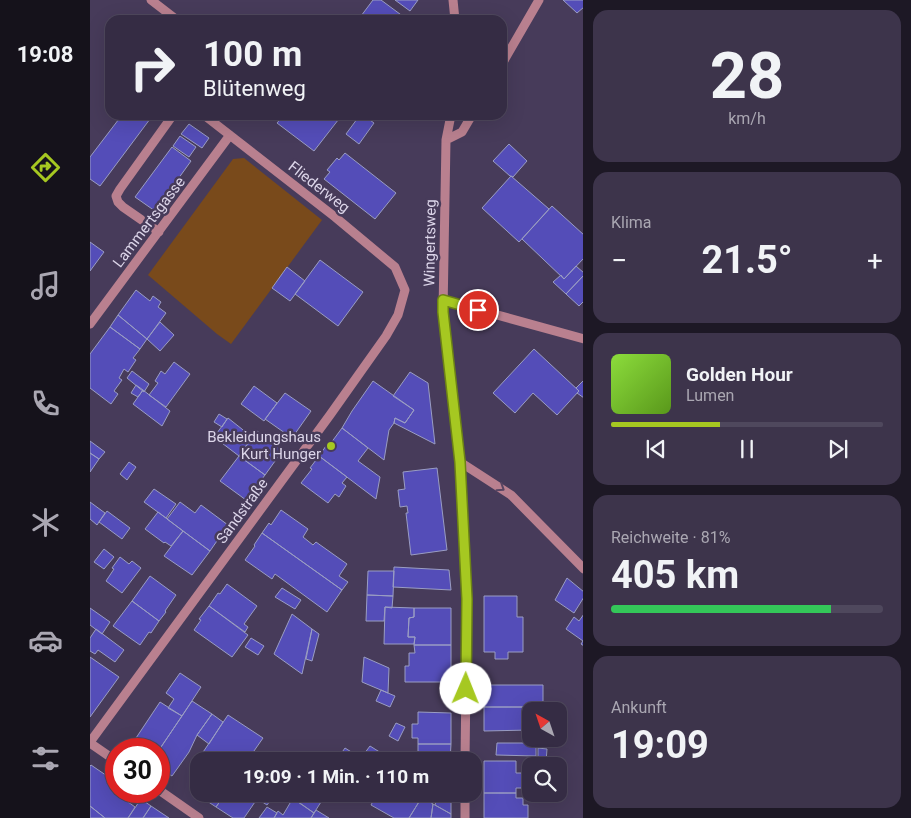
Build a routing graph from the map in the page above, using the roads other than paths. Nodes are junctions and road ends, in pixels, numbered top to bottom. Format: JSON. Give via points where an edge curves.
{"nodes":[{"id":1,"x":151,"y":0,"type":"edge"},
{"id":2,"x":453,"y":0,"type":"edge"},
{"id":3,"x":539,"y":0,"type":"edge"},
{"id":4,"x":170,"y":15,"type":"edge"},
{"id":5,"x":454,"y":15,"type":"edge"},
{"id":6,"x":507,"y":55,"type":"edge"},
{"id":7,"x":169,"y":120,"type":"edge"},
{"id":8,"x":210,"y":120,"type":"edge"},
{"id":9,"x":450,"y":120,"type":"edge"},
{"id":10,"x":469,"y":120,"type":"edge"},
{"id":11,"x":230,"y":135,"type":"junction"},
{"id":12,"x":446,"y":140,"type":"junction"},
{"id":13,"x":159,"y":232,"type":"junction"},
{"id":14,"x":405,"y":290,"type":"joint"},
{"id":15,"x":443,"y":300,"type":"junction"},
{"id":16,"x":90,"y":324,"type":"edge"},
{"id":17,"x":583,"y":339,"type":"edge"},
{"id":18,"x":460,"y":462,"type":"junction"},
{"id":19,"x":583,"y":568,"type":"edge"},
{"id":20,"x":90,"y":743,"type":"edge"},
{"id":21,"x":465,"y":752,"type":"edge"},
{"id":22,"x":105,"y":753,"type":"edge"},
{"id":23,"x":170,"y":798,"type":"edge"},
{"id":24,"x":465,"y":802,"type":"edge"},
{"id":25,"x":199,"y":818,"type":"edge"},
{"id":26,"x":465,"y":818,"type":"edge"}],
"edges":[{"from":1,"to":4,"type":"street"},
{"from":2,"to":5,"type":"street"},
{"from":3,"to":6,"type":"street"},
{"from":7,"to":13,"type":"street","via":[[116,196],[123,207]]},
{"from":8,"to":11,"type":"street","name":"Fliederweg"},
{"from":9,"to":12,"type":"street","name":"Wingertsweg"},
{"from":10,"to":12,"type":"street","via":[[462,132]]},
{"from":11,"to":13,"type":"street","name":"Lammertsgasse"},
{"from":11,"to":14,"type":"street","name":"Fliederweg","via":[[395,268]]},
{"from":12,"to":15,"type":"street","name":"Wingertsweg"},
{"from":13,"to":16,"type":"street","name":"Lammertsgasse"},
{"from":14,"to":20,"type":"street","name":"Sandstraße","via":[[398,315],[386,336]]},
{"from":15,"to":17,"type":"street"},
{"from":15,"to":18,"type":"street","name":"Wingertsweg"},
{"from":18,"to":19,"type":"street","one_way":true,"via":[[511,495]]},
{"from":18,"to":21,"type":"street","name":"Wingertsweg","via":[[467,599]]},
{"from":20,"to":22,"type":"street"},
{"from":23,"to":25,"type":"street"},
{"from":24,"to":26,"type":"street"}]}
